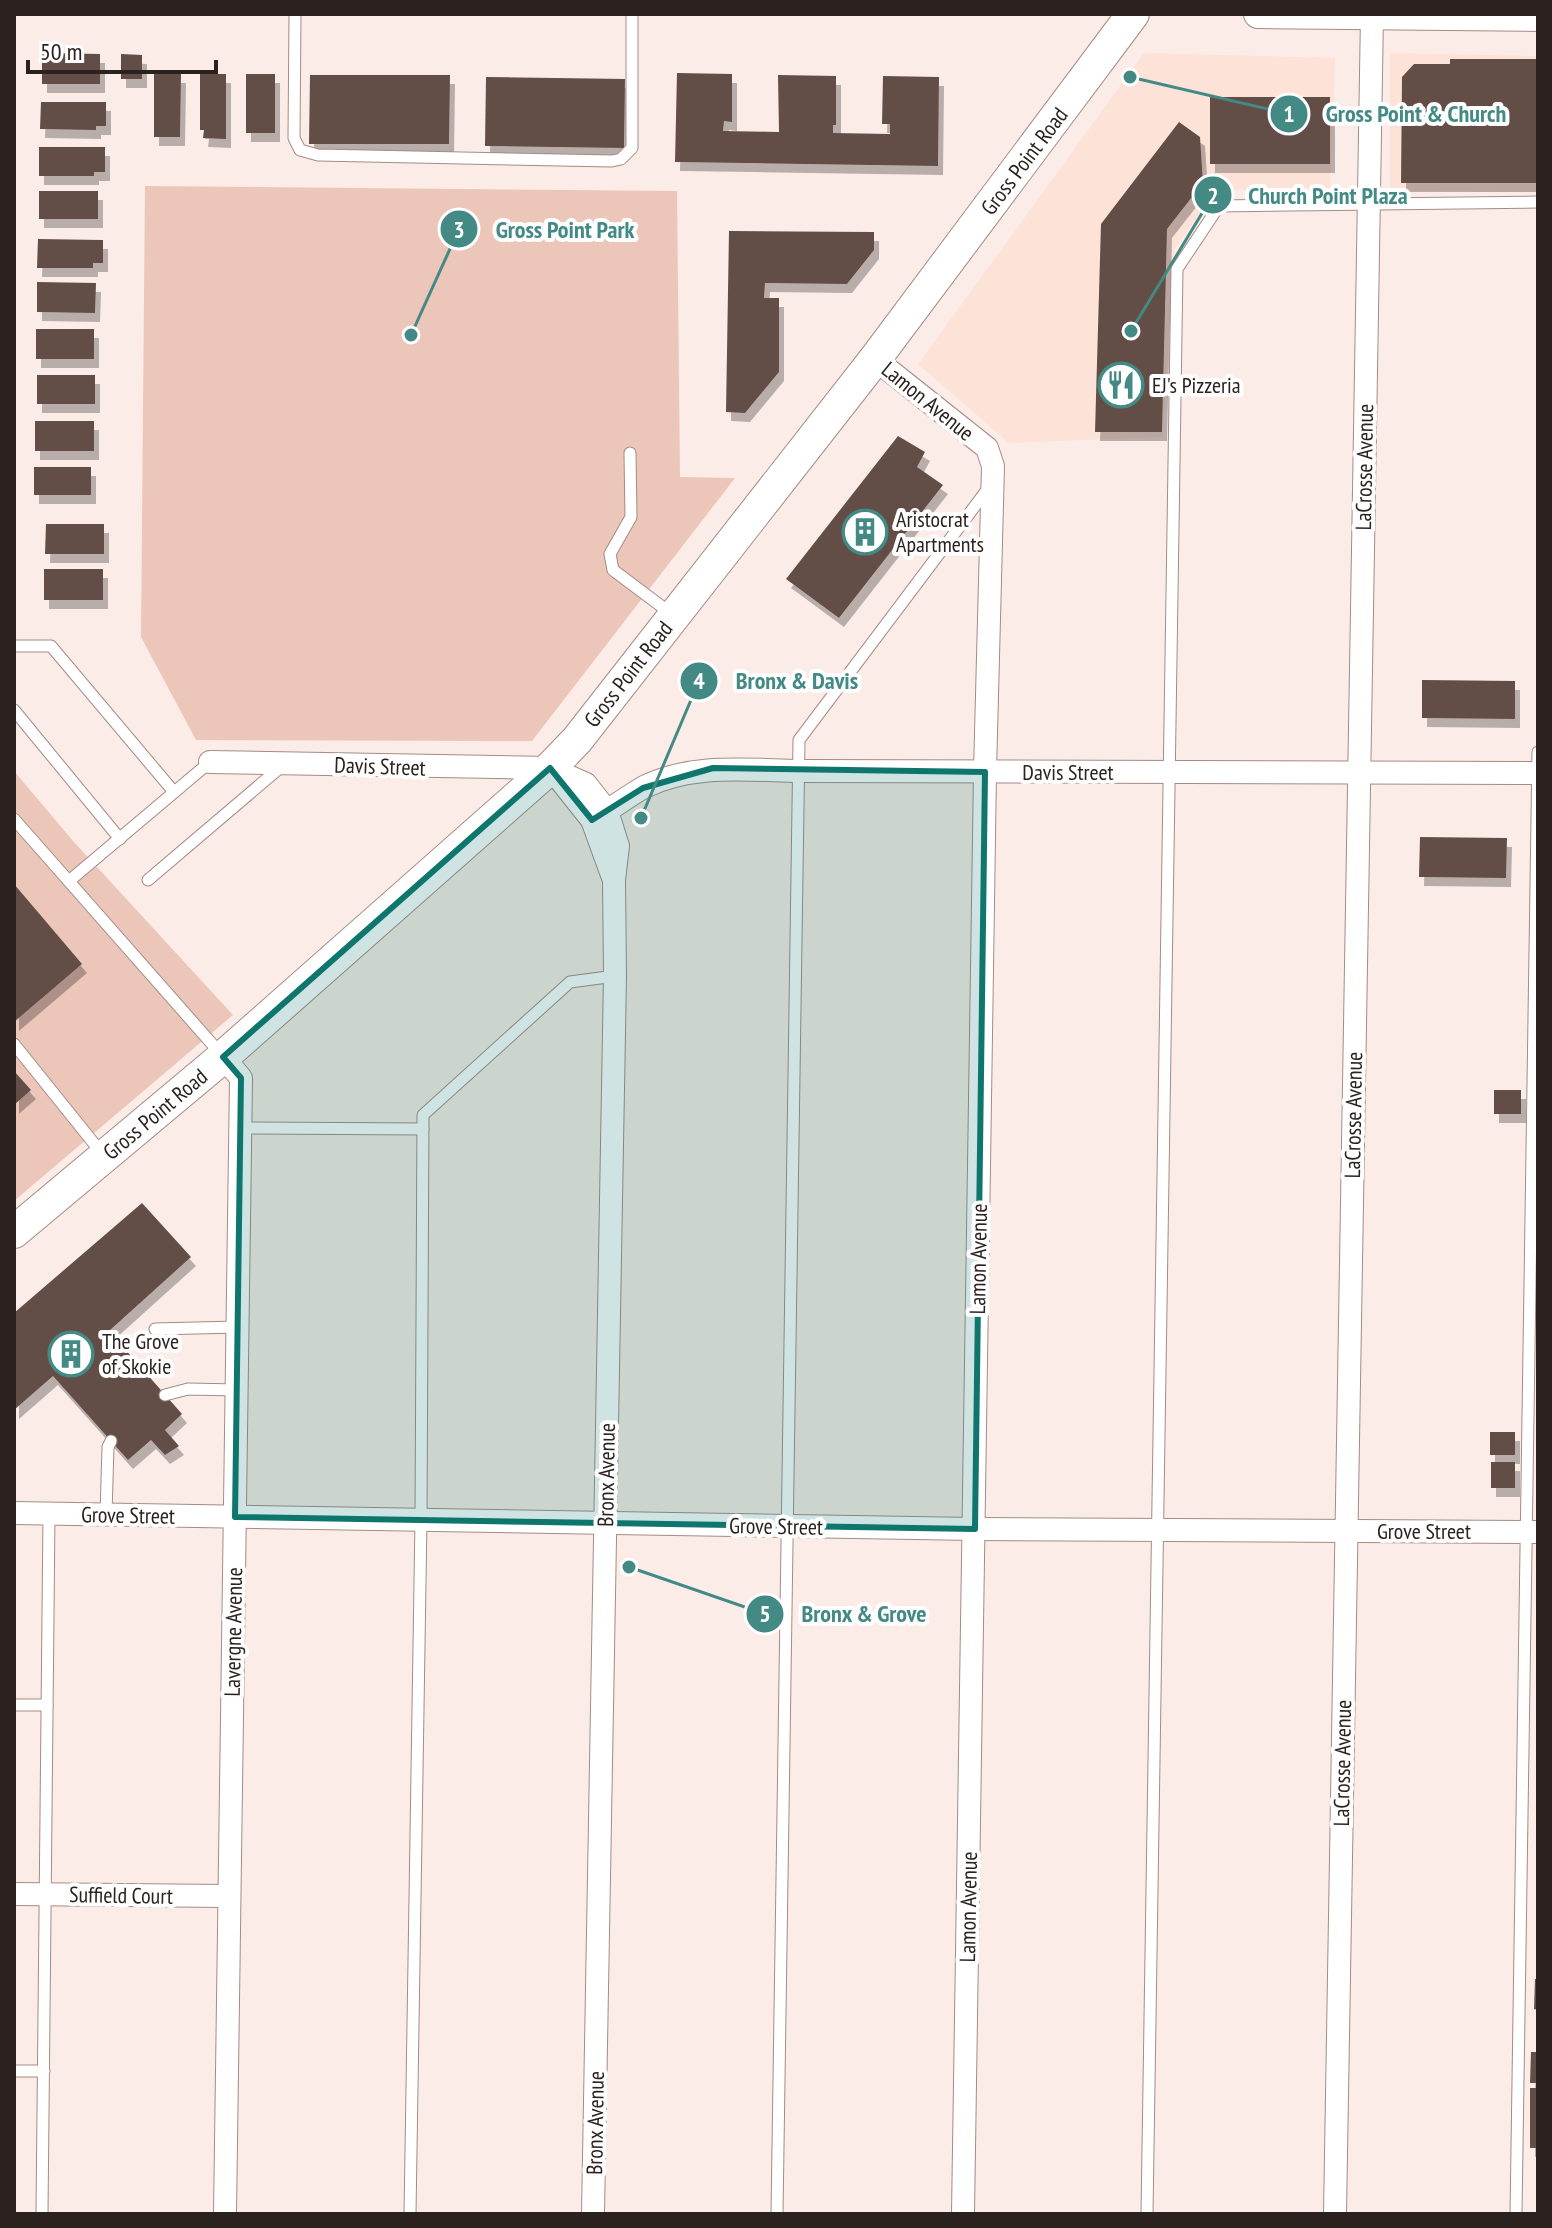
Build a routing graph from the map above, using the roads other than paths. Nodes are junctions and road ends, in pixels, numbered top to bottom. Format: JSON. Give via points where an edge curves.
{"nodes":[{"id":1,"x":295,"y":14,"type":"edge"},
{"id":2,"x":632,"y":14,"type":"edge"},
{"id":3,"x":1133,"y":14,"type":"edge"},
{"id":4,"x":1258,"y":14,"type":"edge"},
{"id":5,"x":1333,"y":14,"type":"edge"},
{"id":6,"x":1372,"y":15,"type":"edge"},
{"id":7,"x":1535,"y":21,"type":"edge"},
{"id":8,"x":1538,"y":202,"type":"edge"},
{"id":9,"x":1369,"y":204,"type":"junction"},
{"id":10,"x":875,"y":359,"type":"junction"},
{"id":11,"x":630,"y":453,"type":"dead end"},
{"id":12,"x":992,"y":483,"type":"junction"},
{"id":13,"x":674,"y":615,"type":"junction"},
{"id":14,"x":14,"y":646,"type":"edge"},
{"id":15,"x":14,"y":710,"type":"edge"},
{"id":16,"x":1538,"y":752,"type":"edge"},
{"id":17,"x":210,"y":762,"type":"joint"},
{"id":18,"x":285,"y":763,"type":"junction"},
{"id":19,"x":550,"y":768,"type":"junction"},
{"id":20,"x":799,"y":771,"type":"junction"},
{"id":21,"x":985,"y":772,"type":"junction"},
{"id":22,"x":1169,"y":772,"type":"junction"},
{"id":23,"x":1359,"y":773,"type":"junction"},
{"id":24,"x":1538,"y":773,"type":"edge"},
{"id":25,"x":174,"y":792,"type":"junction"},
{"id":26,"x":607,"y":811,"type":"junction"},
{"id":27,"x":14,"y":819,"type":"edge"},
{"id":28,"x":120,"y":839,"type":"junction"},
{"id":29,"x":148,"y":880,"type":"dead end"},
{"id":30,"x":614,"y":880,"type":"junction"},
{"id":31,"x":69,"y":881,"type":"junction"},
{"id":32,"x":615,"y":976,"type":"junction"},
{"id":33,"x":14,"y":1044,"type":"edge"},
{"id":34,"x":223,"y":1057,"type":"junction"},
{"id":35,"x":240,"y":1128,"type":"junction"},
{"id":36,"x":423,"y":1129,"type":"junction"},
{"id":37,"x":104,"y":1156,"type":"junction"},
{"id":38,"x":14,"y":1232,"type":"edge"},
{"id":39,"x":237,"y":1327,"type":"junction"},
{"id":40,"x":155,"y":1329,"type":"dead end"},
{"id":41,"x":237,"y":1390,"type":"junction"},
{"id":42,"x":165,"y":1395,"type":"dead end"},
{"id":43,"x":111,"y":1441,"type":"dead end"},
{"id":44,"x":14,"y":1513,"type":"edge"},
{"id":45,"x":49,"y":1514,"type":"junction"},
{"id":46,"x":106,"y":1514,"type":"junction"},
{"id":47,"x":235,"y":1517,"type":"junction"},
{"id":48,"x":421,"y":1520,"type":"junction"},
{"id":49,"x":606,"y":1524,"type":"junction"},
{"id":50,"x":787,"y":1526,"type":"junction"},
{"id":51,"x":1158,"y":1528,"type":"junction"},
{"id":52,"x":975,"y":1529,"type":"junction"},
{"id":53,"x":1346,"y":1530,"type":"junction"},
{"id":54,"x":1532,"y":1532,"type":"edge"},
{"id":55,"x":14,"y":1705,"type":"edge"},
{"id":56,"x":47,"y":1705,"type":"junction"},
{"id":57,"x":14,"y":1894,"type":"edge"},
{"id":58,"x":45,"y":1894,"type":"junction"},
{"id":59,"x":228,"y":1896,"type":"junction"},
{"id":60,"x":14,"y":2071,"type":"edge"},
{"id":61,"x":44,"y":2071,"type":"junction"},
{"id":62,"x":42,"y":2214,"type":"edge"},
{"id":63,"x":225,"y":2214,"type":"edge"},
{"id":64,"x":410,"y":2214,"type":"edge"},
{"id":65,"x":593,"y":2214,"type":"edge"},
{"id":66,"x":777,"y":2214,"type":"edge"},
{"id":67,"x":963,"y":2214,"type":"edge"},
{"id":68,"x":1147,"y":2214,"type":"edge"},
{"id":69,"x":1335,"y":2214,"type":"edge"},
{"id":70,"x":1516,"y":2214,"type":"edge"}],
"edges":[{"from":1,"to":2,"type":"lane","via":[[294,138],[300,150],[318,155],[612,161],[632,148]]},
{"from":3,"to":10,"type":"main road","name":"Gross Point Road"},
{"from":4,"to":5,"type":"street"},
{"from":5,"to":6,"type":"street"},
{"from":6,"to":7,"type":"street"},
{"from":6,"to":9,"type":"street","name":"LaCrosse Avenue"},
{"from":8,"to":9,"type":"lane"},
{"from":9,"to":22,"type":"lane","via":[[1219,206],[1177,269]]},
{"from":9,"to":23,"type":"street","name":"LaCrosse Avenue"},
{"from":10,"to":12,"type":"street","name":"Lamon Avenue","via":[[987,448]]},
{"from":10,"to":13,"type":"main road","name":"Gross Point Road"},
{"from":11,"to":13,"type":"lane","via":[[631,517],[610,554],[613,570]]},
{"from":12,"to":20,"type":"lane","via":[[799,740]]},
{"from":12,"to":21,"type":"street","name":"Lamon Avenue"},
{"from":13,"to":19,"type":"main road","name":"Gross Point Road"},
{"from":14,"to":25,"type":"lane","via":[[51,646]]},
{"from":15,"to":28,"type":"lane"},
{"from":16,"to":24,"type":"lane"},
{"from":17,"to":18,"type":"street","name":"Davis Street"},
{"from":17,"to":25,"type":"lane"},
{"from":18,"to":19,"type":"street","name":"Davis Street"},
{"from":18,"to":29,"type":"lane"},
{"from":19,"to":26,"type":"street","name":"Bronx Avenue","via":[[586,784]]},
{"from":19,"to":30,"type":"street","name":"Bronx Avenue","via":[[592,820]]},
{"from":19,"to":34,"type":"main road","name":"Gross Point Road"},
{"from":20,"to":21,"type":"street","name":"Davis Street"},
{"from":20,"to":26,"type":"street","name":"Davis Street","via":[[713,768],[643,788]]},
{"from":20,"to":50,"type":"lane"},
{"from":21,"to":22,"type":"street","name":"Davis Street"},
{"from":21,"to":52,"type":"street","name":"Lamon Avenue"},
{"from":22,"to":23,"type":"street","name":"Davis Street"},
{"from":22,"to":51,"type":"lane"},
{"from":23,"to":24,"type":"street","name":"Davis Street"},
{"from":23,"to":53,"type":"street","name":"LaCrosse Avenue"},
{"from":24,"to":54,"type":"lane"},
{"from":25,"to":28,"type":"lane"},
{"from":26,"to":30,"type":"street","name":"Bronx Avenue","via":[[618,846]]},
{"from":27,"to":31,"type":"lane"},
{"from":28,"to":31,"type":"lane"},
{"from":30,"to":32,"type":"street","name":"Bronx Avenue"},
{"from":31,"to":34,"type":"lane"},
{"from":32,"to":36,"type":"lane","via":[[570,982],[423,1115]]},
{"from":32,"to":49,"type":"street","name":"Bronx Avenue"},
{"from":33,"to":37,"type":"lane"},
{"from":34,"to":35,"type":"street","name":"Lavergne Avenue","via":[[241,1078]]},
{"from":34,"to":37,"type":"main road","name":"Gross Point Road"},
{"from":35,"to":36,"type":"lane"},
{"from":35,"to":39,"type":"street","name":"Lavergne Avenue"},
{"from":36,"to":48,"type":"lane"},
{"from":37,"to":38,"type":"main road","name":"Gross Point Road"},
{"from":39,"to":40,"type":"lane"},
{"from":39,"to":41,"type":"street","name":"Lavergne Avenue"},
{"from":41,"to":42,"type":"lane","via":[[188,1389]]},
{"from":41,"to":47,"type":"street","name":"Lavergne Avenue"},
{"from":43,"to":46,"type":"lane"},
{"from":44,"to":45,"type":"street","name":"Grove Street"},
{"from":45,"to":46,"type":"street","name":"Grove Street"},
{"from":45,"to":56,"type":"lane"},
{"from":46,"to":47,"type":"street","name":"Grove Street"},
{"from":47,"to":48,"type":"street","name":"Grove Street"},
{"from":47,"to":59,"type":"street","name":"Lavergne Avenue"},
{"from":48,"to":49,"type":"street","name":"Grove Street"},
{"from":48,"to":64,"type":"lane"},
{"from":49,"to":50,"type":"street","name":"Grove Street"},
{"from":49,"to":65,"type":"street","name":"Bronx Avenue"},
{"from":50,"to":52,"type":"street","name":"Grove Street"},
{"from":50,"to":66,"type":"lane"},
{"from":51,"to":52,"type":"street","name":"Grove Street"},
{"from":51,"to":53,"type":"street","name":"Grove Street"},
{"from":51,"to":68,"type":"lane"},
{"from":52,"to":67,"type":"street","name":"Lamon Avenue"},
{"from":53,"to":54,"type":"street","name":"Grove Street"},
{"from":53,"to":69,"type":"street","name":"LaCrosse Avenue"},
{"from":54,"to":70,"type":"lane"},
{"from":55,"to":56,"type":"lane"},
{"from":56,"to":58,"type":"lane"},
{"from":57,"to":58,"type":"street","name":"Suffield Court"},
{"from":58,"to":59,"type":"street","name":"Suffield Court"},
{"from":58,"to":61,"type":"lane"},
{"from":59,"to":63,"type":"street","name":"Lavergne Avenue"},
{"from":60,"to":61,"type":"lane"},
{"from":61,"to":62,"type":"lane"}]}
